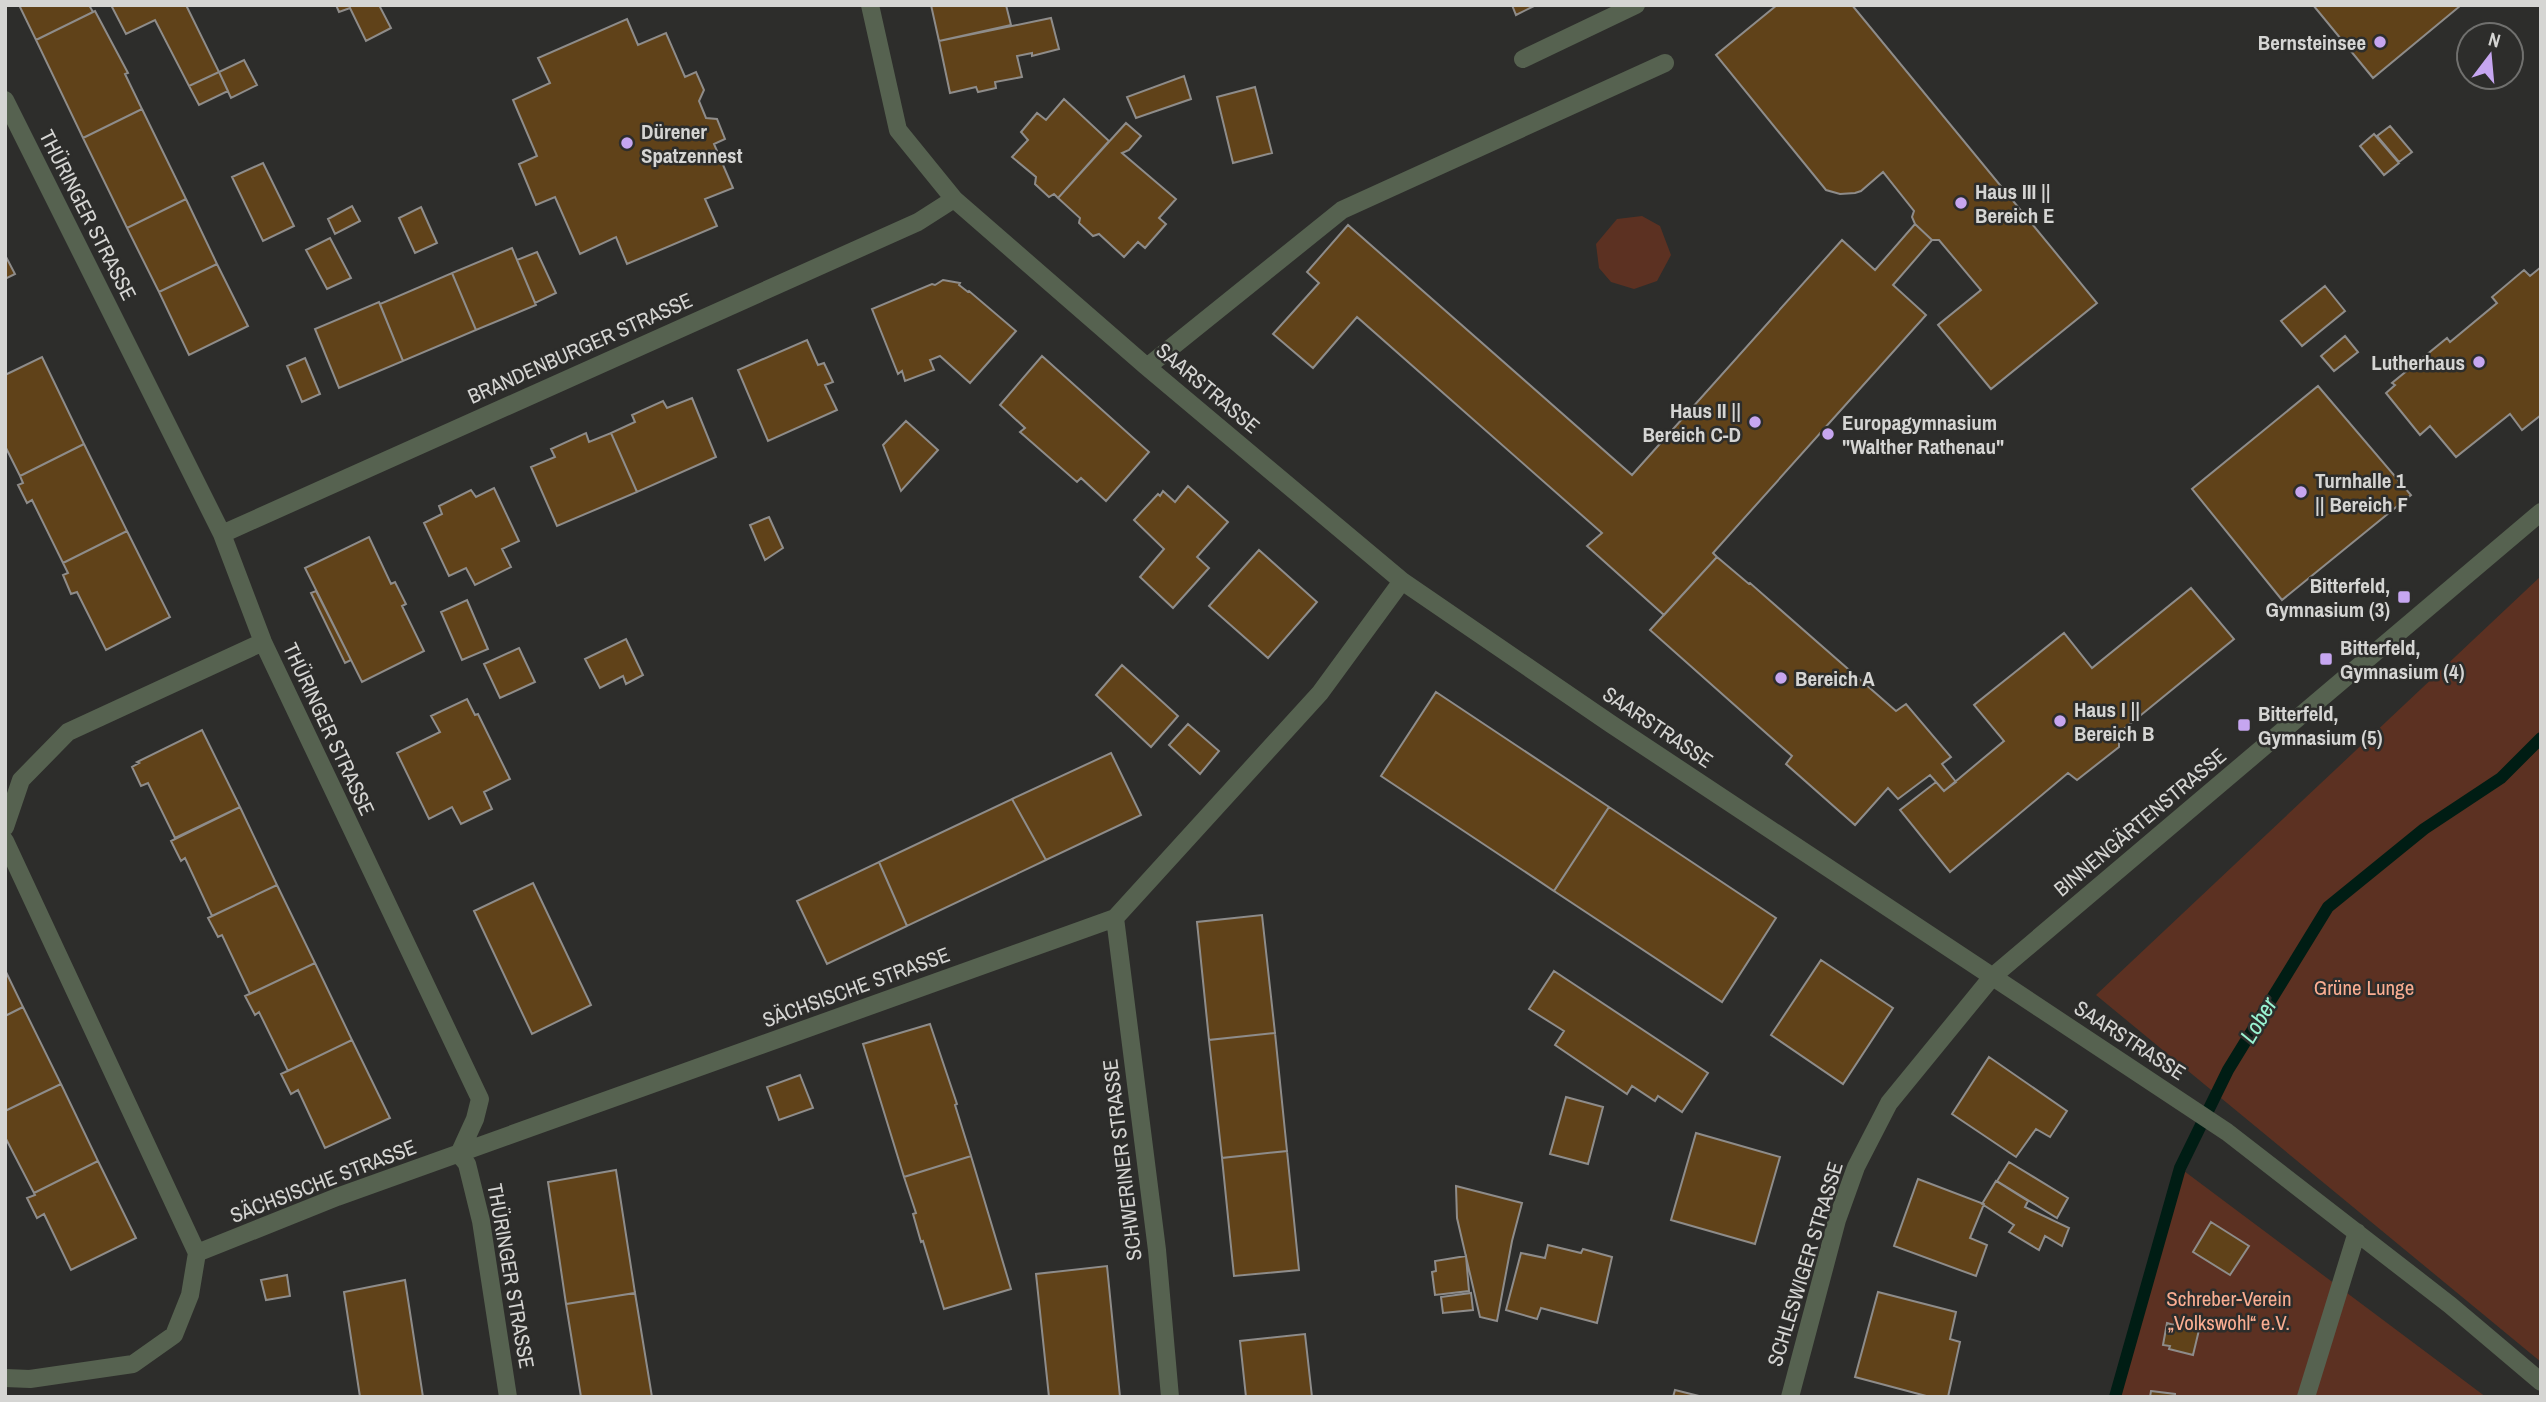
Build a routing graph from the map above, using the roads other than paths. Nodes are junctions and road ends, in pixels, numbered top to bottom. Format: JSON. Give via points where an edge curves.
{"nodes":[{"id":1,"x":870,"y":5,"type":"edge"},
{"id":2,"x":1636,"y":5,"type":"edge"},
{"id":3,"x":1523,"y":59,"type":"dead end"},
{"id":4,"x":1665,"y":64,"type":"dead end"},
{"id":5,"x":5,"y":100,"type":"edge"},
{"id":6,"x":954,"y":199,"type":"junction"},
{"id":7,"x":1147,"y":367,"type":"junction"},
{"id":8,"x":2541,"y":512,"type":"edge"},
{"id":9,"x":222,"y":534,"type":"junction"},
{"id":10,"x":1402,"y":582,"type":"junction"},
{"id":11,"x":263,"y":642,"type":"junction"},
{"id":12,"x":5,"y":827,"type":"edge"},
{"id":13,"x":5,"y":841,"type":"edge"},
{"id":14,"x":1115,"y":918,"type":"junction"},
{"id":15,"x":1992,"y":977,"type":"junction"},
{"id":16,"x":459,"y":1154,"type":"junction"},
{"id":17,"x":2357,"y":1232,"type":"junction"},
{"id":18,"x":197,"y":1253,"type":"junction"},
{"id":19,"x":5,"y":1378,"type":"edge"},
{"id":20,"x":2541,"y":1382,"type":"edge"},
{"id":21,"x":508,"y":1397,"type":"edge"},
{"id":22,"x":1170,"y":1397,"type":"edge"},
{"id":23,"x":1790,"y":1397,"type":"edge"},
{"id":24,"x":2306,"y":1397,"type":"edge"}],
"edges":[{"from":1,"to":6,"type":"street","name":"SAARSTRASSE","via":[[898,130]]},
{"from":2,"to":3,"type":"street"},
{"from":4,"to":7,"type":"street","via":[[1342,210]]},
{"from":5,"to":9,"type":"street","name":"THÜRINGER STRASSE"},
{"from":6,"to":7,"type":"street","name":"SAARSTRASSE"},
{"from":6,"to":9,"type":"street","name":"BRANDENBURGER STRASSE","via":[[905,228]]},
{"from":7,"to":10,"type":"street","name":"SAARSTRASSE"},
{"from":8,"to":15,"type":"street","name":"BINNENGÄRTENSTRASSE"},
{"from":9,"to":11,"type":"street","name":"THÜRINGER STRASSE"},
{"from":10,"to":14,"type":"street","name":"SÄCHSISCHE STRASSE","via":[[1321,693]]},
{"from":10,"to":15,"type":"street","name":"SAARSTRASSE"},
{"from":11,"to":12,"type":"street","via":[[68,733],[20,780]]},
{"from":11,"to":16,"type":"street","name":"THÜRINGER STRASSE","via":[[480,1099]]},
{"from":13,"to":18,"type":"street"},
{"from":14,"to":16,"type":"street","name":"SÄCHSISCHE STRASSE"},
{"from":14,"to":22,"type":"street","name":"SCHWERINER STRASSE","via":[[1157,1250]]},
{"from":15,"to":17,"type":"street","name":"SAARSTRASSE","via":[[2227,1132]]},
{"from":15,"to":23,"type":"street","name":"SCHLESWIGER STRASSE","via":[[1889,1103],[1856,1167]]},
{"from":16,"to":18,"type":"street","name":"SÄCHSISCHE STRASSE"},
{"from":16,"to":21,"type":"street","name":"THÜRINGER STRASSE","via":[[467,1164],[481,1222]]},
{"from":17,"to":20,"type":"street","name":"SAARSTRASSE"},
{"from":17,"to":24,"type":"street"},
{"from":18,"to":19,"type":"street","via":[[190,1295],[174,1335],[133,1364],[30,1379]]}]}
